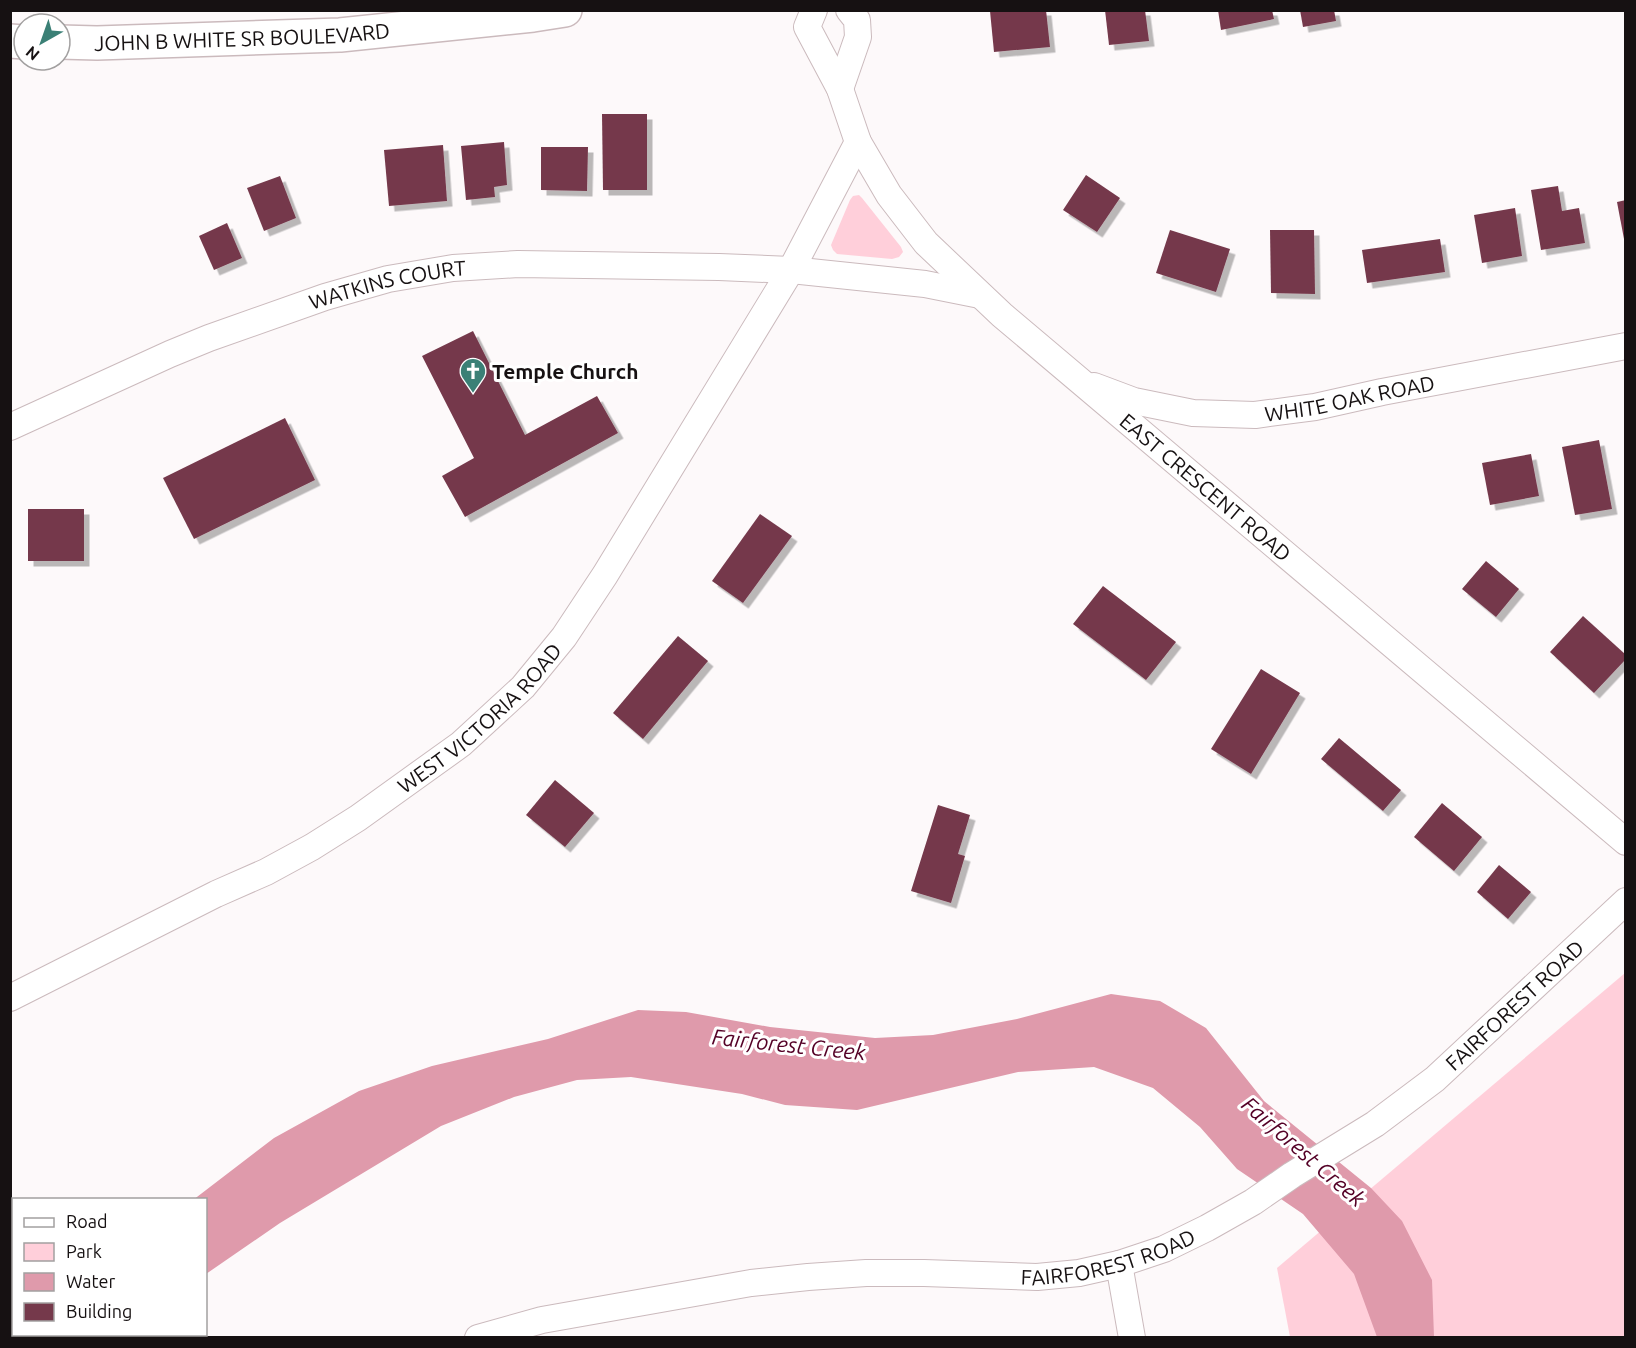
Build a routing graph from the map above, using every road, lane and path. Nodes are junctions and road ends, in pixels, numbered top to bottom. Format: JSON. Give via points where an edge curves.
{"nodes":[{"id":1,"x":565,"y":10,"type":"edge"},
{"id":2,"x":814,"y":10,"type":"edge"},
{"id":3,"x":849,"y":10,"type":"edge"},
{"id":4,"x":72,"y":42,"type":"edge"},
{"id":5,"x":840,"y":89,"type":"junction"},
{"id":6,"x":858,"y":142,"type":"junction"},
{"id":7,"x":791,"y":270,"type":"junction"},
{"id":8,"x":981,"y":295,"type":"junction"},
{"id":9,"x":1626,"y":346,"type":"edge"},
{"id":10,"x":1077,"y":379,"type":"junction"},
{"id":11,"x":10,"y":427,"type":"edge"},
{"id":12,"x":1626,"y":842,"type":"edge"},
{"id":13,"x":1626,"y":901,"type":"edge"},
{"id":14,"x":10,"y":998,"type":"edge"},
{"id":15,"x":1119,"y":1264,"type":"junction"},
{"id":16,"x":478,"y":1338,"type":"edge"},
{"id":17,"x":1132,"y":1338,"type":"edge"}],
"edges":[{"from":1,"to":4,"type":"main road","name":"JOHN B WHITE SR BOULEVARD","via":[[340,35]]},
{"from":2,"to":5,"type":"street","name":"EAST CRESCENT ROAD","via":[[807,27]]},
{"from":3,"to":5,"type":"street","via":[[857,20],[858,37]]},
{"from":5,"to":6,"type":"street","name":"EAST CRESCENT ROAD"},
{"from":6,"to":7,"type":"street","name":"WEST VICTORIA ROAD"},
{"from":6,"to":8,"type":"street","name":"EAST CRESCENT ROAD","via":[[889,195],[926,243]]},
{"from":7,"to":8,"type":"street","via":[[925,284]]},
{"from":7,"to":11,"type":"street","name":"WATKINS COURT","via":[[518,264],[453,268],[388,279],[209,338]]},
{"from":7,"to":14,"type":"street","name":"WEST VICTORIA ROAD","via":[[605,575],[564,637],[523,687],[461,744],[312,847]]},
{"from":8,"to":10,"type":"street","name":"EAST CRESCENT ROAD"},
{"from":9,"to":10,"type":"street","name":"WHITE OAK ROAD","via":[[1315,407],[1255,415],[1193,413],[1134,401]]},
{"from":10,"to":12,"type":"street","name":"EAST CRESCENT ROAD"},
{"from":13,"to":15,"type":"street","name":"FAIRFOREST ROAD","via":[[1435,1079],[1375,1124],[1207,1228],[1164,1249]]},
{"from":15,"to":16,"type":"street","name":"FAIRFOREST ROAD","via":[[1037,1277],[866,1273],[763,1282],[542,1320]]},
{"from":15,"to":17,"type":"street"}]}
